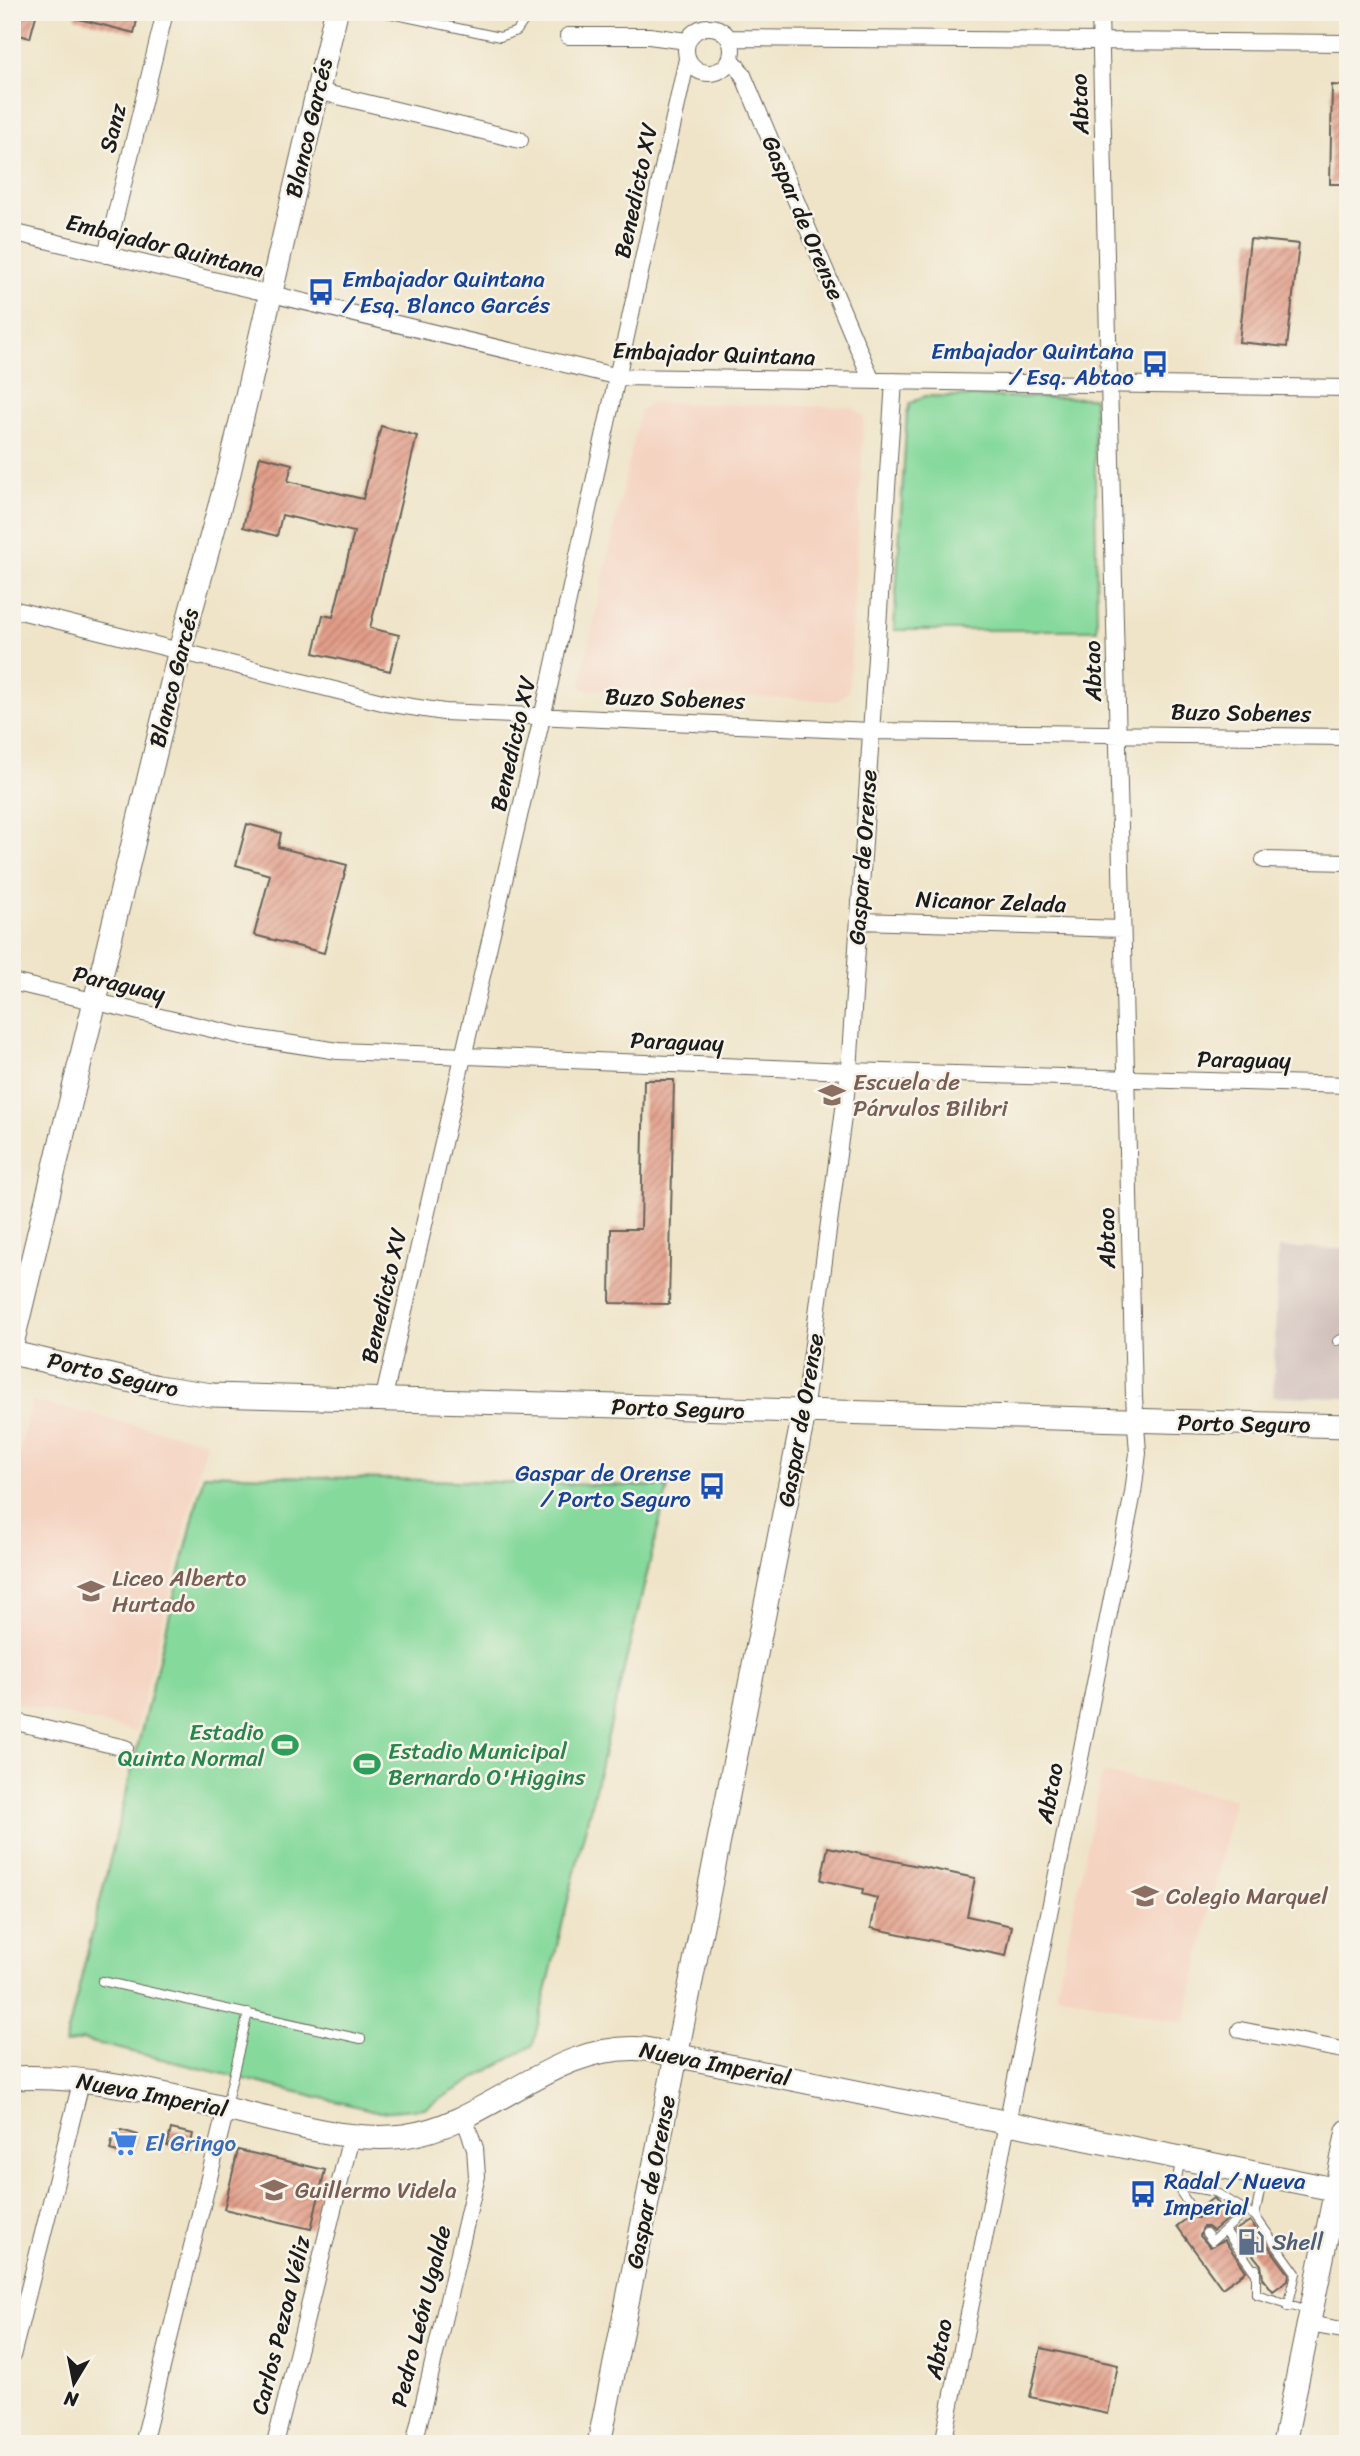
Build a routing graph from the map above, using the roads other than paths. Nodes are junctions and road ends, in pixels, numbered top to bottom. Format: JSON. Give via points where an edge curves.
{"nodes":[{"id":1,"x":165,"y":12,"type":"edge"},
{"id":2,"x":336,"y":12,"type":"edge"},
{"id":3,"x":382,"y":12,"type":"edge"},
{"id":4,"x":530,"y":12,"type":"edge"},
{"id":5,"x":1100,"y":12,"type":"edge"},
{"id":6,"x":701,"y":20,"type":"edge"},
{"id":7,"x":568,"y":36,"type":"dead end"},
{"id":8,"x":729,"y":38,"type":"junction"},
{"id":9,"x":687,"y":41,"type":"junction"},
{"id":10,"x":1101,"y":41,"type":"junction"},
{"id":11,"x":1348,"y":43,"type":"edge"},
{"id":12,"x":731,"y":58,"type":"junction"},
{"id":13,"x":687,"y":59,"type":"junction"},
{"id":14,"x":707,"y":73,"type":"junction"},
{"id":15,"x":317,"y":91,"type":"junction"},
{"id":16,"x":680,"y":95,"type":"junction"},
{"id":17,"x":520,"y":140,"type":"dead end"},
{"id":18,"x":12,"y":232,"type":"edge"},
{"id":19,"x":106,"y":255,"type":"junction"},
{"id":20,"x":272,"y":296,"type":"junction"},
{"id":21,"x":619,"y":377,"type":"junction"},
{"id":22,"x":872,"y":381,"type":"junction"},
{"id":23,"x":894,"y":382,"type":"junction"},
{"id":24,"x":1111,"y":385,"type":"junction"},
{"id":25,"x":1348,"y":388,"type":"edge"},
{"id":26,"x":12,"y":609,"type":"edge"},
{"id":27,"x":180,"y":650,"type":"junction"},
{"id":28,"x":542,"y":716,"type":"junction"},
{"id":29,"x":871,"y":731,"type":"junction"},
{"id":30,"x":1117,"y":735,"type":"junction"},
{"id":31,"x":1348,"y":737,"type":"edge"},
{"id":32,"x":1264,"y":860,"type":"dead end"},
{"id":33,"x":1348,"y":862,"type":"edge"},
{"id":34,"x":859,"y":921,"type":"junction"},
{"id":35,"x":1122,"y":929,"type":"junction"},
{"id":36,"x":12,"y":982,"type":"edge"},
{"id":37,"x":94,"y":1002,"type":"junction"},
{"id":38,"x":464,"y":1057,"type":"junction"},
{"id":39,"x":849,"y":1071,"type":"junction"},
{"id":40,"x":1126,"y":1079,"type":"junction"},
{"id":41,"x":1348,"y":1085,"type":"edge"},
{"id":42,"x":1348,"y":1336,"type":"edge"},
{"id":43,"x":1337,"y":1341,"type":"dead end"},
{"id":44,"x":12,"y":1345,"type":"edge"},
{"id":45,"x":12,"y":1353,"type":"edge"},
{"id":46,"x":383,"y":1401,"type":"junction"},
{"id":47,"x":804,"y":1413,"type":"junction"},
{"id":48,"x":1136,"y":1422,"type":"junction"},
{"id":49,"x":1348,"y":1426,"type":"edge"},
{"id":50,"x":12,"y":1721,"type":"edge"},
{"id":51,"x":125,"y":1748,"type":"dead end"},
{"id":52,"x":102,"y":1981,"type":"dead end"},
{"id":53,"x":248,"y":2014,"type":"junction"},
{"id":54,"x":1240,"y":2030,"type":"dead end"},
{"id":55,"x":361,"y":2039,"type":"dead end"},
{"id":56,"x":1348,"y":2051,"type":"edge"},
{"id":57,"x":676,"y":2054,"type":"junction"},
{"id":58,"x":12,"y":2078,"type":"edge"},
{"id":59,"x":82,"y":2079,"type":"junction"},
{"id":60,"x":226,"y":2109,"type":"junction"},
{"id":61,"x":464,"y":2118,"type":"junction"},
{"id":62,"x":1007,"y":2123,"type":"junction"},
{"id":63,"x":1348,"y":2132,"type":"edge"},
{"id":64,"x":351,"y":2137,"type":"junction"},
{"id":65,"x":1181,"y":2159,"type":"junction"},
{"id":66,"x":1263,"y":2175,"type":"junction"},
{"id":67,"x":1176,"y":2185,"type":"junction"},
{"id":68,"x":1342,"y":2191,"type":"edge"},
{"id":69,"x":1247,"y":2211,"type":"junction"},
{"id":70,"x":1194,"y":2213,"type":"dead end"},
{"id":71,"x":1255,"y":2216,"type":"junction"},
{"id":72,"x":1225,"y":2230,"type":"junction"},
{"id":73,"x":1206,"y":2233,"type":"dead end"},
{"id":74,"x":1288,"y":2307,"type":"junction"},
{"id":75,"x":1310,"y":2317,"type":"junction"},
{"id":76,"x":1348,"y":2332,"type":"edge"},
{"id":77,"x":12,"y":2356,"type":"edge"},
{"id":78,"x":143,"y":2444,"type":"edge"},
{"id":79,"x":275,"y":2444,"type":"edge"},
{"id":80,"x":414,"y":2444,"type":"edge"},
{"id":81,"x":599,"y":2444,"type":"edge"},
{"id":82,"x":943,"y":2444,"type":"edge"},
{"id":83,"x":1284,"y":2444,"type":"edge"}],
"edges":[{"from":1,"to":19,"type":"street","name":"Sanz"},
{"from":2,"to":15,"type":"street","name":"Blanco Garcés"},
{"from":3,"to":4,"type":"lane","via":[[499,37],[517,31]]},
{"from":5,"to":10,"type":"street","name":"Abtao"},
{"from":6,"to":8,"type":"street"},
{"from":6,"to":9,"type":"street"},
{"from":7,"to":9,"type":"street"},
{"from":8,"to":10,"type":"street"},
{"from":8,"to":12,"type":"street"},
{"from":9,"to":13,"type":"street"},
{"from":10,"to":11,"type":"street"},
{"from":10,"to":24,"type":"street","name":"Abtao"},
{"from":12,"to":14,"type":"street","via":[[724,68]]},
{"from":12,"to":22,"type":"street","name":"Gaspar de Orense","via":[[743,75]]},
{"from":13,"to":14,"type":"street","via":[[695,69]]},
{"from":13,"to":16,"type":"street","name":"Benedicto XV"},
{"from":14,"to":16,"type":"street"},
{"from":15,"to":17,"type":"street"},
{"from":15,"to":20,"type":"street","name":"Blanco Garcés"},
{"from":16,"to":21,"type":"street","name":"Benedicto XV"},
{"from":18,"to":19,"type":"street","name":"Embajador Quintana"},
{"from":19,"to":20,"type":"street","name":"Embajador Quintana"},
{"from":20,"to":21,"type":"street","name":"Embajador Quintana"},
{"from":20,"to":27,"type":"street","name":"Blanco Garcés"},
{"from":21,"to":22,"type":"street","name":"Embajador Quintana"},
{"from":21,"to":28,"type":"street","name":"Benedicto XV"},
{"from":22,"to":23,"type":"street","name":"Embajador Quintana"},
{"from":23,"to":24,"type":"street","name":"Embajador Quintana"},
{"from":23,"to":29,"type":"street","name":"Gaspar de Orense"},
{"from":24,"to":25,"type":"street","name":"Embajador Quintana"},
{"from":24,"to":30,"type":"street","name":"Abtao"},
{"from":26,"to":27,"type":"street","name":"Buzo Sobenes"},
{"from":27,"to":28,"type":"street","name":"Buzo Sobenes","via":[[405,707]]},
{"from":27,"to":37,"type":"street","name":"Blanco Garcés"},
{"from":28,"to":29,"type":"street","name":"Buzo Sobenes"},
{"from":28,"to":38,"type":"street","name":"Benedicto XV"},
{"from":29,"to":30,"type":"street","name":"Buzo Sobenes"},
{"from":29,"to":34,"type":"street","name":"Gaspar de Orense"},
{"from":30,"to":31,"type":"street","name":"Buzo Sobenes"},
{"from":30,"to":35,"type":"street","name":"Abtao"},
{"from":32,"to":33,"type":"street"},
{"from":34,"to":35,"type":"street","name":"Nicanor Zelada"},
{"from":34,"to":39,"type":"street","name":"Gaspar de Orense"},
{"from":35,"to":40,"type":"street","name":"Abtao"},
{"from":36,"to":37,"type":"street","name":"Paraguay"},
{"from":37,"to":38,"type":"street","name":"Paraguay","via":[[286,1045]]},
{"from":37,"to":44,"type":"street","name":"Blanco Garcés"},
{"from":38,"to":39,"type":"street","name":"Paraguay"},
{"from":38,"to":46,"type":"street","name":"Benedicto XV"},
{"from":39,"to":40,"type":"street","name":"Paraguay"},
{"from":39,"to":47,"type":"street","name":"Gaspar de Orense"},
{"from":40,"to":41,"type":"street","name":"Paraguay"},
{"from":40,"to":48,"type":"street","name":"Abtao"},
{"from":42,"to":43,"type":"lane"},
{"from":45,"to":46,"type":"street","name":"Porto Seguro","via":[[195,1393]]},
{"from":46,"to":47,"type":"street","name":"Porto Seguro"},
{"from":47,"to":48,"type":"street","name":"Porto Seguro"},
{"from":47,"to":57,"type":"street","name":"Gaspar de Orense"},
{"from":48,"to":49,"type":"street","name":"Porto Seguro"},
{"from":48,"to":62,"type":"street","name":"Abtao","via":[[1133,1493]]},
{"from":50,"to":51,"type":"street"},
{"from":52,"to":53,"type":"lane"},
{"from":53,"to":55,"type":"lane"},
{"from":53,"to":60,"type":"lane"},
{"from":54,"to":56,"type":"street"},
{"from":57,"to":61,"type":"street","name":"Nueva Imperial","via":[[630,2048],[591,2053]]},
{"from":57,"to":62,"type":"street","name":"Nueva Imperial"},
{"from":57,"to":81,"type":"street","name":"Gaspar de Orense"},
{"from":58,"to":59,"type":"street","name":"Nueva Imperial"},
{"from":59,"to":60,"type":"street","name":"Nueva Imperial"},
{"from":59,"to":77,"type":"street"},
{"from":60,"to":64,"type":"street","name":"Nueva Imperial"},
{"from":60,"to":78,"type":"street"},
{"from":61,"to":64,"type":"street","name":"Nueva Imperial","via":[[406,2136]]},
{"from":61,"to":80,"type":"street","name":"Pedro León Ugalde","via":[[475,2148],[477,2176]]},
{"from":62,"to":65,"type":"street","name":"Nueva Imperial"},
{"from":62,"to":82,"type":"street","name":"Abtao"},
{"from":63,"to":68,"type":"street"},
{"from":64,"to":79,"type":"street","name":"Carlos Pezoa Véliz"},
{"from":65,"to":66,"type":"street","name":"Nueva Imperial"},
{"from":65,"to":67,"type":"lane"},
{"from":66,"to":68,"type":"street","name":"Nueva Imperial"},
{"from":66,"to":71,"type":"lane"},
{"from":67,"to":69,"type":"lane","via":[[1215,2192]]},
{"from":67,"to":70,"type":"lane"},
{"from":68,"to":75,"type":"street"},
{"from":69,"to":71,"type":"lane"},
{"from":69,"to":72,"type":"lane"},
{"from":71,"to":74,"type":"lane","via":[[1296,2273]]},
{"from":72,"to":73,"type":"lane","via":[[1212,2241]]},
{"from":72,"to":74,"type":"lane","via":[[1255,2270],[1256,2294]]},
{"from":74,"to":75,"type":"lane"},
{"from":75,"to":76,"type":"street"},
{"from":75,"to":83,"type":"street"}]}
